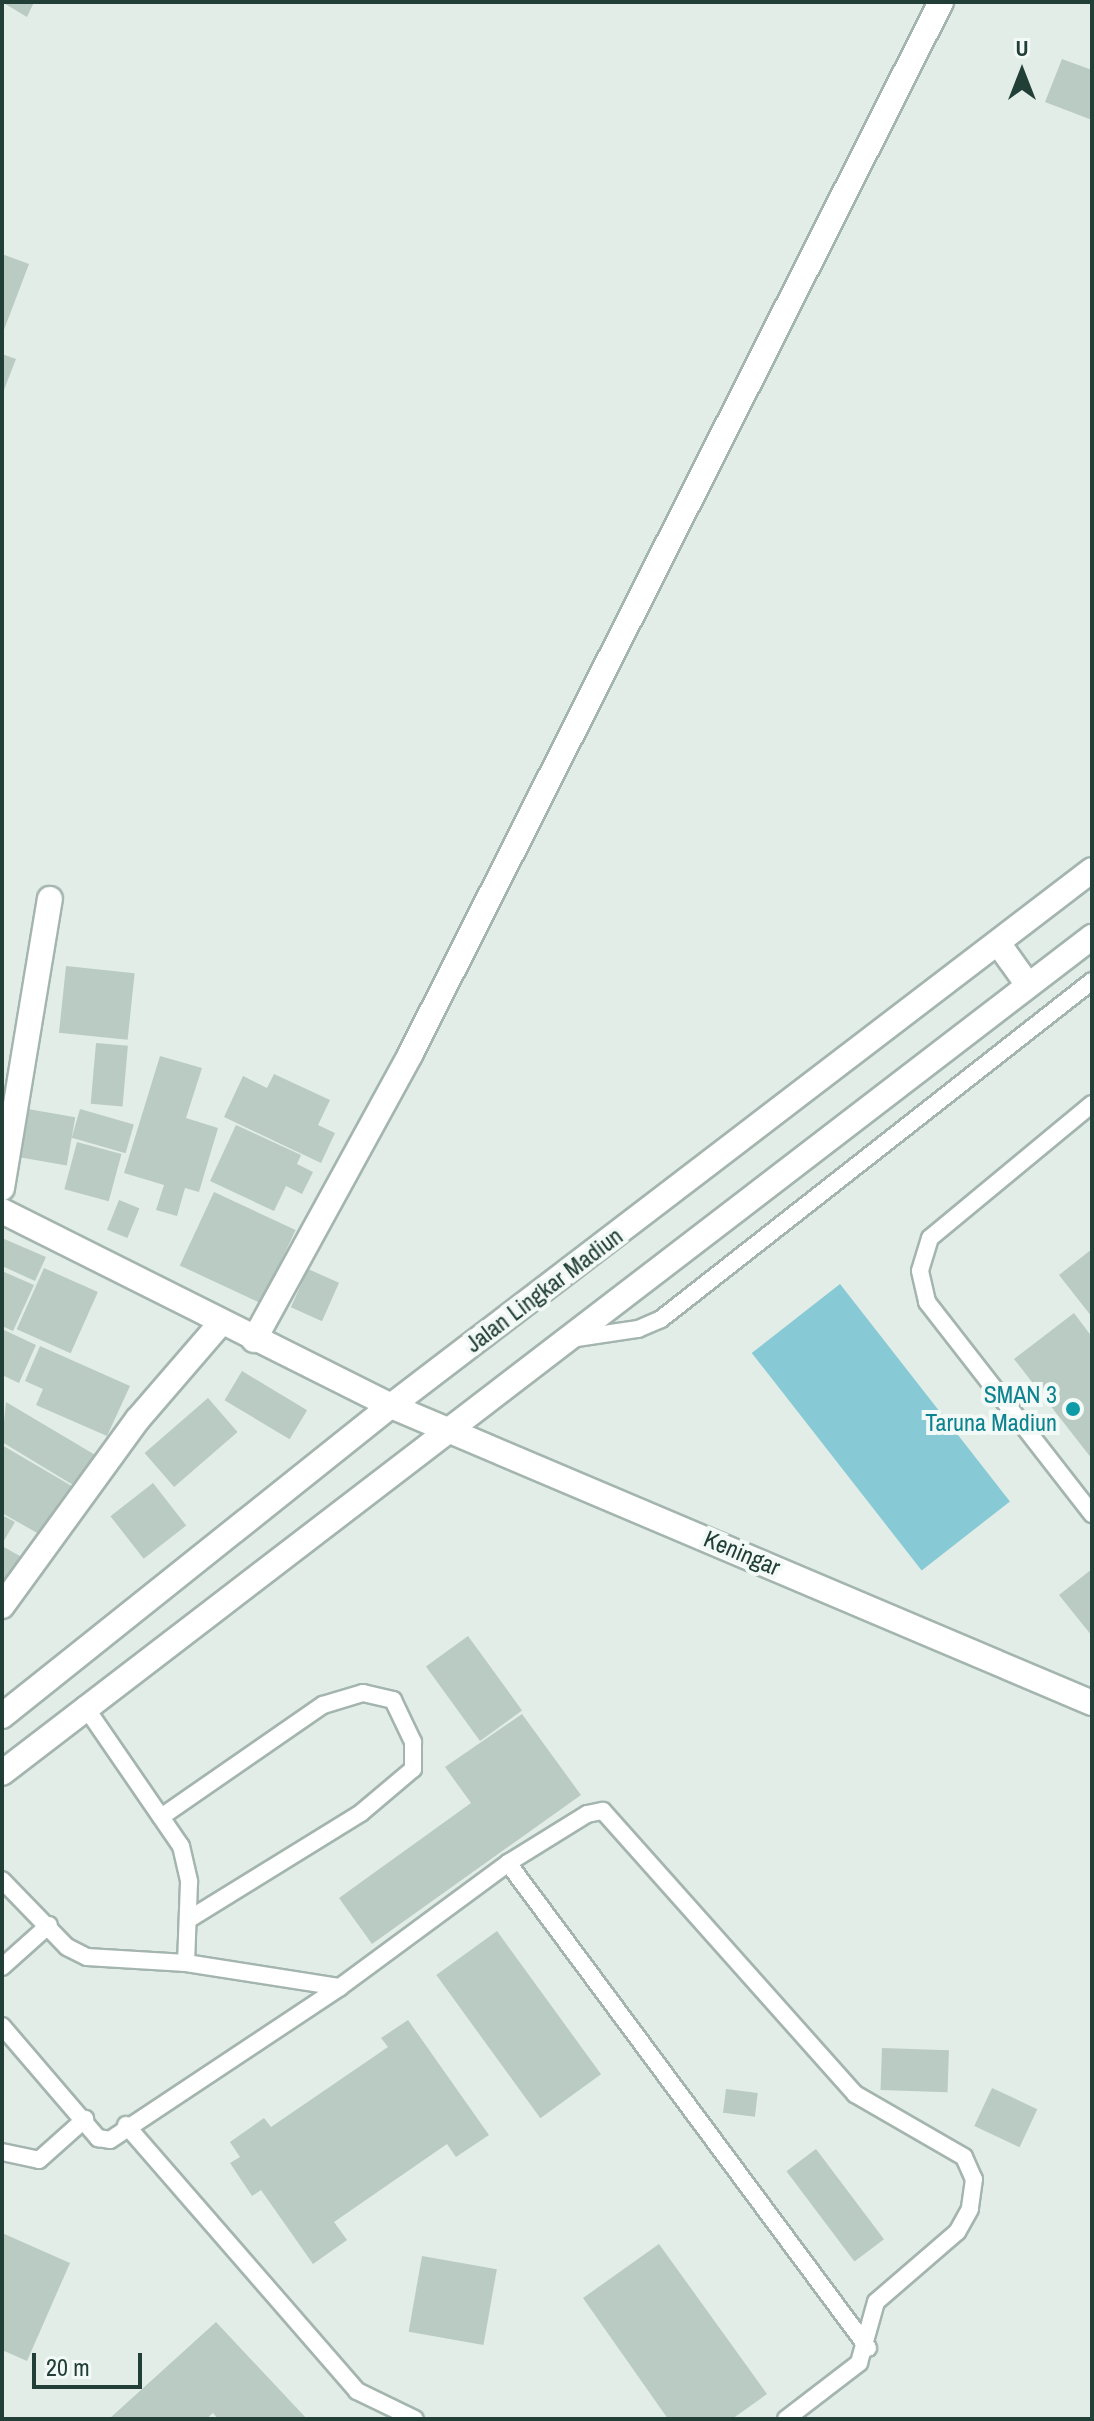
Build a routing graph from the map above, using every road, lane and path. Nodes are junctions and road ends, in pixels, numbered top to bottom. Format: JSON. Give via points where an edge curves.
{"nodes":[{"id":1,"x":941,"y":2,"type":"edge"},
{"id":2,"x":1092,"y":870,"type":"edge"},
{"id":3,"x":50,"y":899,"type":"dead end"},
{"id":4,"x":1092,"y":937,"type":"edge"},
{"id":5,"x":998,"y":943,"type":"junction"},
{"id":6,"x":1092,"y":981,"type":"edge"},
{"id":7,"x":1028,"y":985,"type":"junction"},
{"id":8,"x":1092,"y":1104,"type":"edge"},
{"id":9,"x":2,"y":1188,"type":"edge"},
{"id":10,"x":2,"y":1211,"type":"edge"},
{"id":11,"x":221,"y":1323,"type":"junction"},
{"id":12,"x":254,"y":1340,"type":"junction"},
{"id":13,"x":560,"y":1340,"type":"junction"},
{"id":14,"x":391,"y":1406,"type":"junction"},
{"id":15,"x":446,"y":1427,"type":"junction"},
{"id":16,"x":1092,"y":1514,"type":"edge"},
{"id":17,"x":2,"y":1606,"type":"edge"},
{"id":18,"x":1092,"y":1703,"type":"edge"},
{"id":19,"x":84,"y":1705,"type":"junction"},
{"id":20,"x":2,"y":1716,"type":"edge"},
{"id":21,"x":2,"y":1773,"type":"edge"},
{"id":22,"x":161,"y":1817,"type":"junction"},
{"id":23,"x":508,"y":1863,"type":"junction"},
{"id":24,"x":2,"y":1880,"type":"edge"},
{"id":25,"x":188,"y":1920,"type":"junction"},
{"id":26,"x":49,"y":1925,"type":"junction"},
{"id":27,"x":186,"y":1963,"type":"junction"},
{"id":28,"x":2,"y":1967,"type":"edge"},
{"id":29,"x":340,"y":1987,"type":"junction"},
{"id":30,"x":2,"y":2026,"type":"edge"},
{"id":31,"x":85,"y":2119,"type":"junction"},
{"id":32,"x":126,"y":2125,"type":"junction"},
{"id":33,"x":2,"y":2152,"type":"edge"},
{"id":34,"x":868,"y":2348,"type":"junction"},
{"id":35,"x":415,"y":2419,"type":"edge"},
{"id":36,"x":786,"y":2419,"type":"edge"}],
"edges":[{"from":1,"to":12,"type":"street","via":[[410,1055]]},
{"from":2,"to":5,"type":"street","name":"Jalan Lingkar Madiun"},
{"from":3,"to":9,"type":"street"},
{"from":4,"to":7,"type":"street","name":"Jalan Lingkar Madiun"},
{"from":5,"to":7,"type":"street"},
{"from":5,"to":14,"type":"street","name":"Jalan Lingkar Madiun"},
{"from":6,"to":13,"type":"lane","via":[[661,1319],[638,1329]]},
{"from":7,"to":13,"type":"street","name":"Jalan Lingkar Madiun"},
{"from":8,"to":16,"type":"lane","via":[[930,1238],[920,1271],[927,1302]]},
{"from":10,"to":11,"type":"street","name":"Keningar"},
{"from":11,"to":12,"type":"street","name":"Keningar"},
{"from":11,"to":17,"type":"street","via":[[138,1419]]},
{"from":12,"to":14,"type":"street","name":"Keningar"},
{"from":13,"to":15,"type":"street","name":"Jalan Lingkar Madiun"},
{"from":14,"to":15,"type":"street","name":"Keningar"},
{"from":14,"to":20,"type":"street","name":"Jalan Lingkar Madiun"},
{"from":15,"to":18,"type":"street","name":"Keningar"},
{"from":15,"to":19,"type":"street","name":"Jalan Lingkar Madiun"},
{"from":19,"to":21,"type":"street","name":"Jalan Lingkar Madiun"},
{"from":19,"to":22,"type":"lane"},
{"from":22,"to":25,"type":"lane","via":[[186,1863]]},
{"from":22,"to":25,"type":"lane","via":[[336,1701],[363,1693],[393,1700],[413,1742],[413,1769],[361,1813]]},
{"from":23,"to":29,"type":"lane"},
{"from":23,"to":34,"type":"lane"},
{"from":23,"to":34,"type":"lane","via":[[587,1814],[603,1811],[855,2094],[964,2157],[974,2179],[970,2209],[957,2232],[884,2290]]},
{"from":24,"to":26,"type":"lane"},
{"from":25,"to":27,"type":"lane"},
{"from":26,"to":27,"type":"lane","via":[[67,1947],[87,1957]]},
{"from":26,"to":28,"type":"lane"},
{"from":27,"to":29,"type":"lane"},
{"from":29,"to":32,"type":"lane"},
{"from":30,"to":31,"type":"lane"},
{"from":31,"to":32,"type":"lane","via":[[104,2141]]},
{"from":31,"to":33,"type":"lane","via":[[39,2160]]},
{"from":32,"to":35,"type":"lane","via":[[357,2391]]},
{"from":34,"to":36,"type":"lane","via":[[859,2363]]}]}
